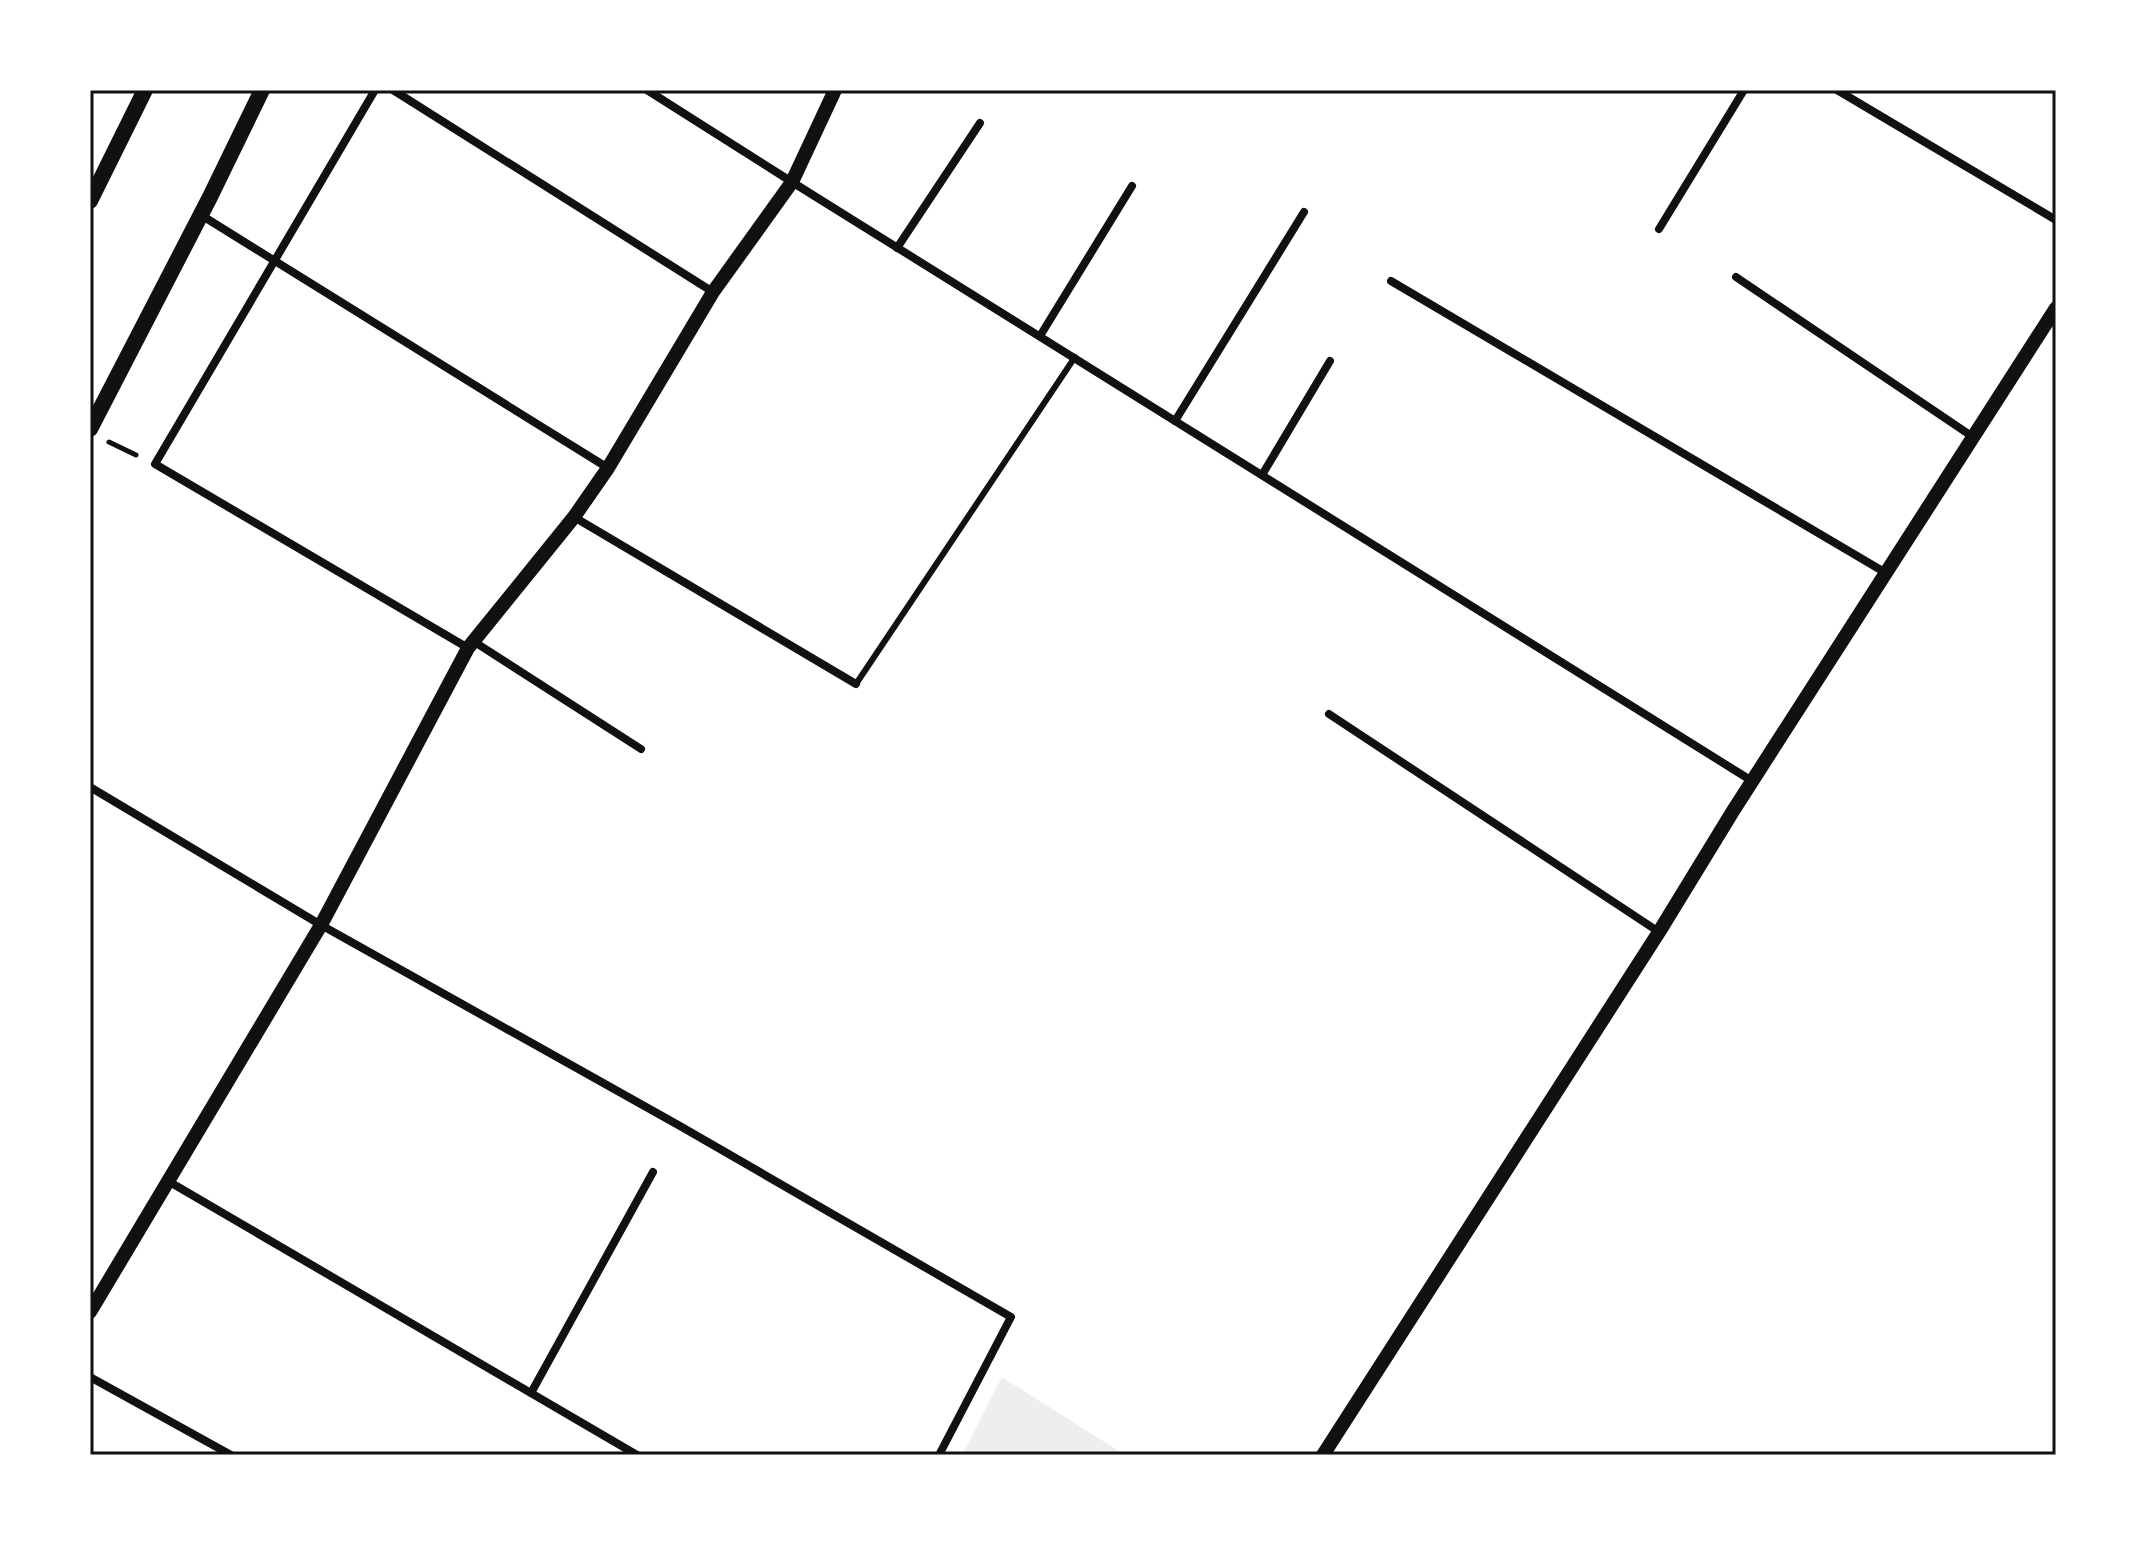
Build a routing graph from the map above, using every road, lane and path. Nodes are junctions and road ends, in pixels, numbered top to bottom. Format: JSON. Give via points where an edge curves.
{"nodes":[{"id":1,"x":145,"y":90,"type":"edge"},
{"id":2,"x":262,"y":90,"type":"edge"},
{"id":3,"x":375,"y":90,"type":"edge"},
{"id":4,"x":393,"y":90,"type":"edge"},
{"id":5,"x":647,"y":90,"type":"edge"},
{"id":6,"x":835,"y":90,"type":"edge"},
{"id":7,"x":1744,"y":90,"type":"edge"},
{"id":8,"x":1837,"y":90,"type":"edge"},
{"id":9,"x":980,"y":123,"type":"dead end"},
{"id":10,"x":792,"y":182,"type":"junction"},
{"id":11,"x":1132,"y":186,"type":"dead end"},
{"id":12,"x":90,"y":201,"type":"edge"},
{"id":13,"x":1304,"y":212,"type":"dead end"},
{"id":14,"x":201,"y":215,"type":"junction"},
{"id":15,"x":2056,"y":220,"type":"edge"},
{"id":16,"x":1659,"y":229,"type":"dead end"},
{"id":17,"x":897,"y":248,"type":"junction"},
{"id":18,"x":274,"y":261,"type":"junction"},
{"id":19,"x":1736,"y":277,"type":"dead end"},
{"id":20,"x":1391,"y":281,"type":"dead end"},
{"id":21,"x":713,"y":292,"type":"junction"},
{"id":22,"x":2056,"y":308,"type":"edge"},
{"id":23,"x":1040,"y":336,"type":"junction"},
{"id":24,"x":1075,"y":357,"type":"junction"},
{"id":25,"x":1330,"y":361,"type":"dead end"},
{"id":26,"x":1175,"y":421,"type":"junction"},
{"id":27,"x":96,"y":434,"type":"edge"},
{"id":28,"x":1973,"y":437,"type":"junction"},
{"id":29,"x":155,"y":464,"type":"junction"},
{"id":30,"x":608,"y":468,"type":"junction"},
{"id":31,"x":1262,"y":475,"type":"junction"},
{"id":32,"x":574,"y":517,"type":"junction"},
{"id":33,"x":1886,"y":573,"type":"junction"},
{"id":34,"x":470,"y":645,"type":"junction"},
{"id":35,"x":856,"y":684,"type":"joint"},
{"id":36,"x":1329,"y":714,"type":"dead end"},
{"id":37,"x":641,"y":749,"type":"dead end"},
{"id":38,"x":1752,"y":781,"type":"junction"},
{"id":39,"x":90,"y":787,"type":"edge"},
{"id":40,"x":321,"y":925,"type":"junction"},
{"id":41,"x":1659,"y":932,"type":"junction"},
{"id":42,"x":653,"y":1172,"type":"dead end"},
{"id":43,"x":168,"y":1181,"type":"junction"},
{"id":44,"x":90,"y":1312,"type":"edge"},
{"id":45,"x":90,"y":1377,"type":"edge"},
{"id":46,"x":531,"y":1393,"type":"junction"},
{"id":47,"x":231,"y":1455,"type":"edge"},
{"id":48,"x":637,"y":1455,"type":"edge"},
{"id":49,"x":939,"y":1455,"type":"edge"},
{"id":50,"x":1323,"y":1455,"type":"edge"}],
"edges":[{"from":1,"to":12,"type":"main road"},
{"from":2,"to":14,"type":"main road"},
{"from":3,"to":18,"type":"street"},
{"from":4,"to":21,"type":"street"},
{"from":5,"to":10,"type":"street"},
{"from":6,"to":10,"type":"street"},
{"from":7,"to":16,"type":"street"},
{"from":8,"to":15,"type":"street"},
{"from":9,"to":17,"type":"street"},
{"from":10,"to":17,"type":"street"},
{"from":10,"to":21,"type":"street"},
{"from":11,"to":23,"type":"street"},
{"from":13,"to":26,"type":"street"},
{"from":14,"to":18,"type":"street"},
{"from":14,"to":27,"type":"main road"},
{"from":17,"to":23,"type":"street"},
{"from":18,"to":29,"type":"street"},
{"from":18,"to":30,"type":"street"},
{"from":19,"to":28,"type":"street"},
{"from":20,"to":33,"type":"street"},
{"from":21,"to":30,"type":"street"},
{"from":22,"to":28,"type":"street"},
{"from":23,"to":24,"type":"street"},
{"from":24,"to":26,"type":"street"},
{"from":24,"to":35,"type":"lane"},
{"from":25,"to":31,"type":"street"},
{"from":26,"to":31,"type":"street"},
{"from":27,"to":29,"type":"path"},
{"from":28,"to":33,"type":"street"},
{"from":29,"to":34,"type":"street"},
{"from":30,"to":32,"type":"street"},
{"from":31,"to":38,"type":"street"},
{"from":32,"to":34,"type":"street"},
{"from":32,"to":35,"type":"street"},
{"from":33,"to":38,"type":"street"},
{"from":34,"to":37,"type":"street"},
{"from":34,"to":40,"type":"street"},
{"from":36,"to":41,"type":"street"},
{"from":38,"to":41,"type":"street"},
{"from":39,"to":40,"type":"street"},
{"from":40,"to":43,"type":"street"},
{"from":40,"to":49,"type":"street","via":[[1011,1317]]},
{"from":41,"to":50,"type":"street"},
{"from":42,"to":46,"type":"street"},
{"from":43,"to":44,"type":"street"},
{"from":43,"to":46,"type":"street"},
{"from":45,"to":47,"type":"street"},
{"from":46,"to":48,"type":"street"}]}
